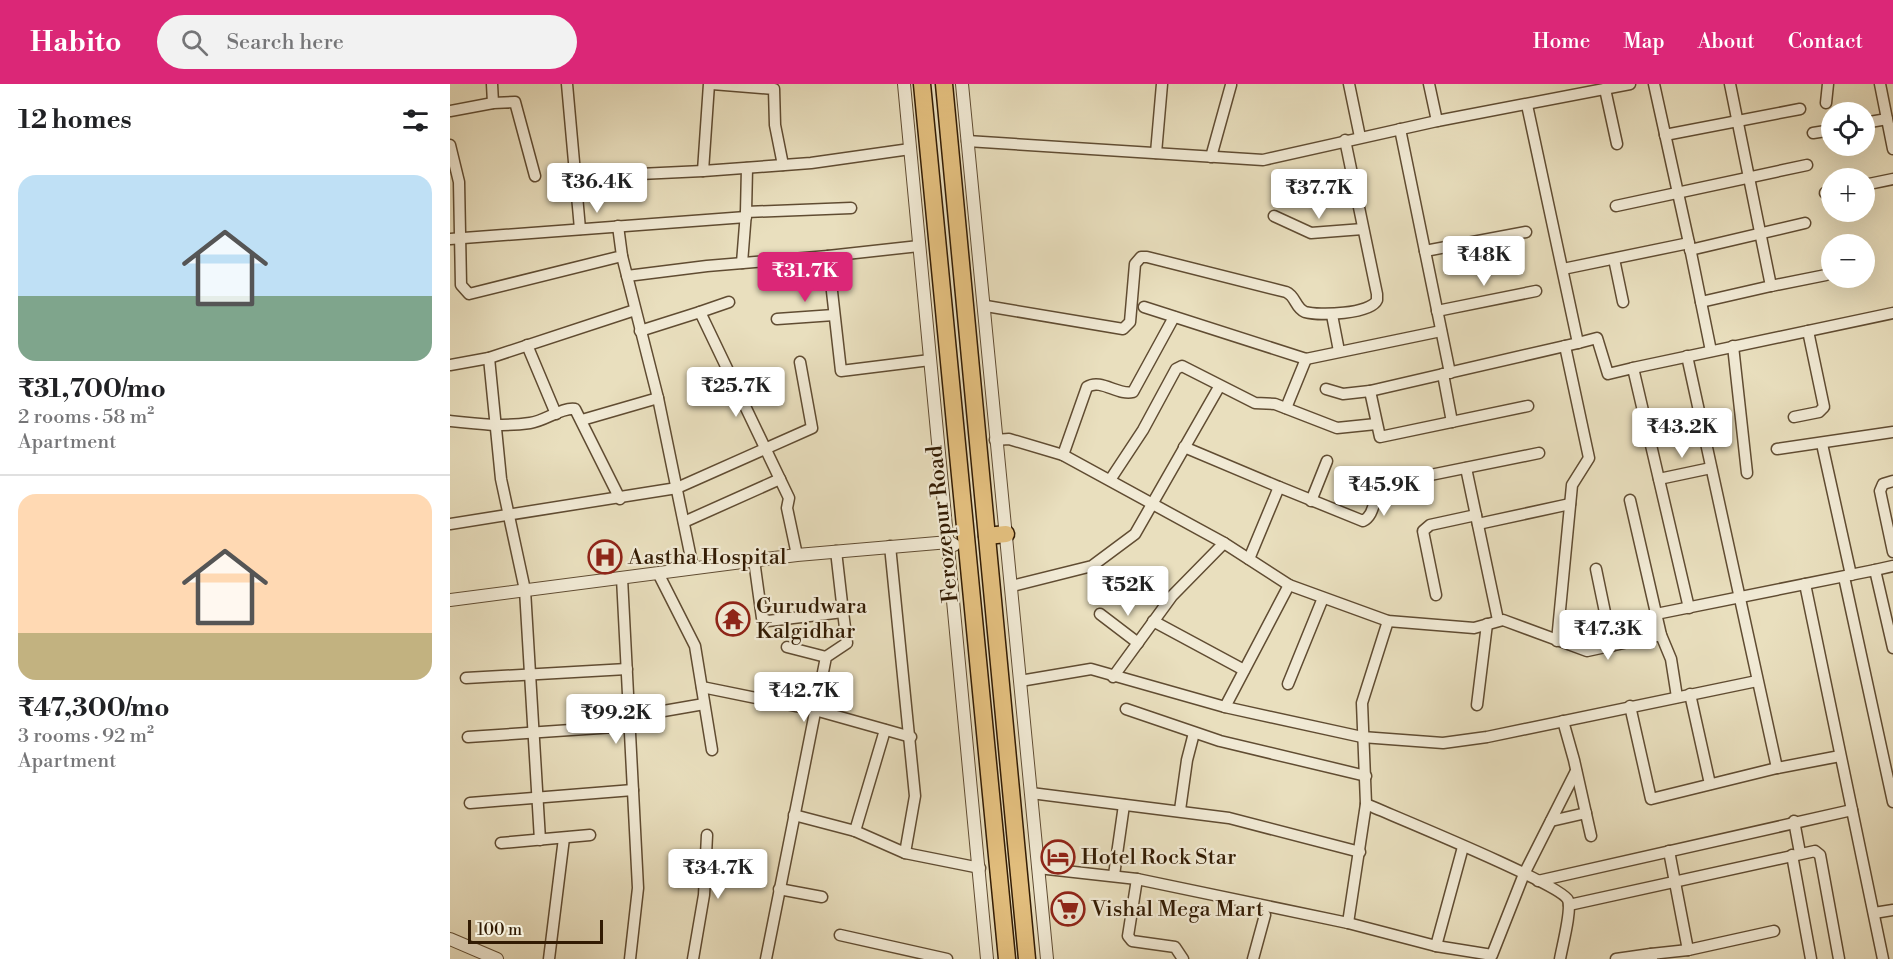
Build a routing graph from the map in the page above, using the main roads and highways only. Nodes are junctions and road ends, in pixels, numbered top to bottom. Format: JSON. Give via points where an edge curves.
{"nodes":[{"id":1,"x":922,"y":84,"type":"edge"},
{"id":2,"x":944,"y":84,"type":"edge"},
{"id":3,"x":1006,"y":534,"type":"road end"},
{"id":4,"x":987,"y":536,"type":"junction"},
{"id":5,"x":1007,"y":959,"type":"edge"},
{"id":6,"x":1027,"y":959,"type":"edge"}],
"edges":[{"from":1,"to":5,"type":"highway","name":"Ferozepur Road"},
{"from":2,"to":4,"type":"highway","name":"Ferozepur Road"},
{"from":3,"to":4,"type":"highway"},
{"from":4,"to":6,"type":"highway","name":"Ferozepur Road"}]}
